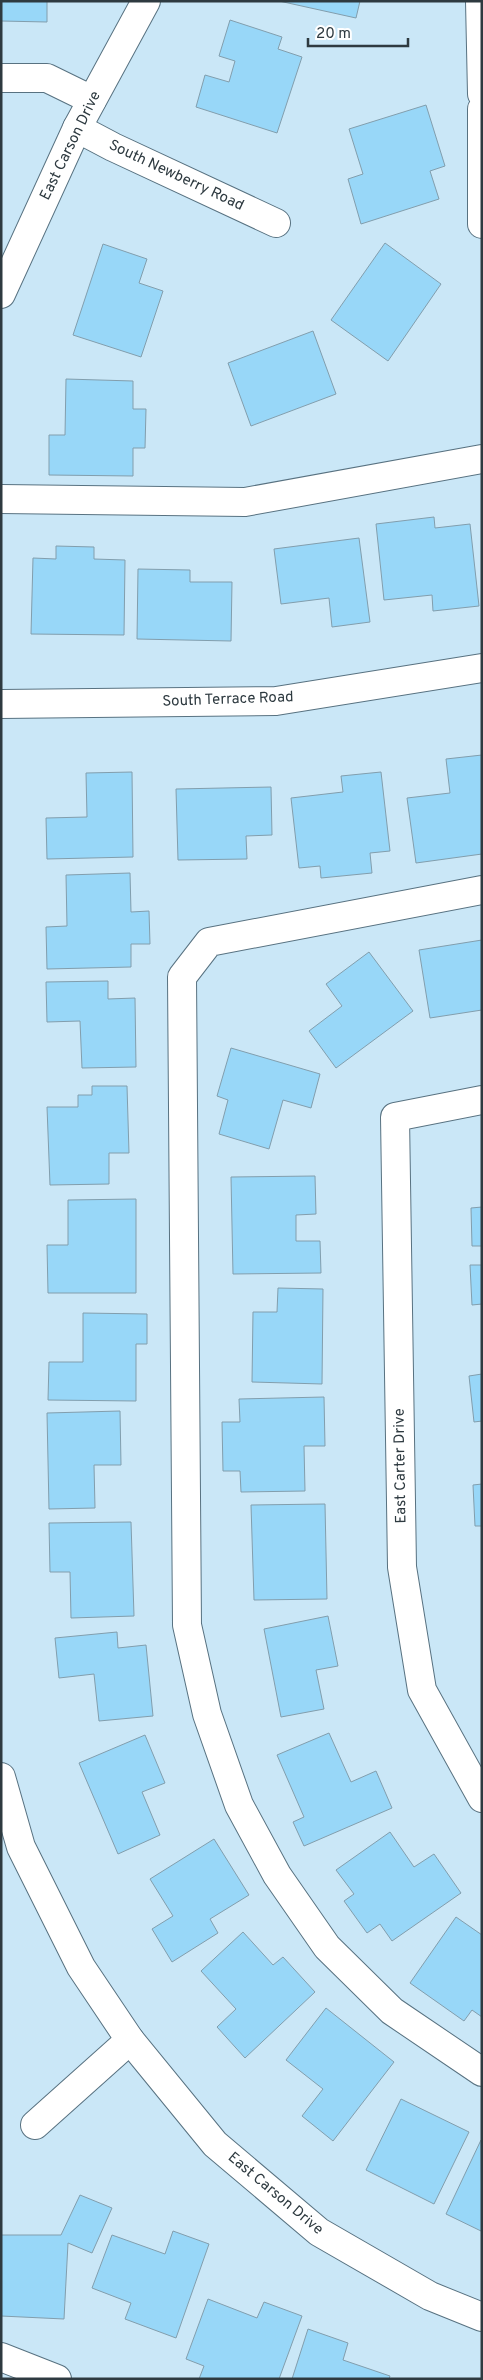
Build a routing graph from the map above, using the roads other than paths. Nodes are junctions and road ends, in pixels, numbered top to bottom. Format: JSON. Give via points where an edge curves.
{"nodes":[{"id":1,"x":146,"y":1,"type":"edge"},
{"id":2,"x":480,"y":1,"type":"edge"},
{"id":3,"x":1,"y":78,"type":"edge"},
{"id":4,"x":482,"y":94,"type":"edge"},
{"id":5,"x":92,"y":100,"type":"junction"},
{"id":6,"x":482,"y":108,"type":"edge"},
{"id":7,"x":77,"y":128,"type":"junction"},
{"id":8,"x":276,"y":223,"type":"dead end"},
{"id":9,"x":482,"y":224,"type":"edge"},
{"id":10,"x":1,"y":294,"type":"edge"},
{"id":11,"x":482,"y":459,"type":"edge"},
{"id":12,"x":1,"y":499,"type":"edge"},
{"id":13,"x":482,"y":668,"type":"edge"},
{"id":14,"x":1,"y":704,"type":"edge"},
{"id":15,"x":482,"y":890,"type":"edge"},
{"id":16,"x":482,"y":1100,"type":"edge"},
{"id":17,"x":1,"y":1777,"type":"edge"},
{"id":18,"x":482,"y":1798,"type":"edge"},
{"id":19,"x":130,"y":2040,"type":"junction"},
{"id":20,"x":482,"y":2072,"type":"edge"},
{"id":21,"x":35,"y":2125,"type":"dead end"},
{"id":22,"x":482,"y":2317,"type":"edge"},
{"id":23,"x":1,"y":2357,"type":"edge"},
{"id":24,"x":57,"y":2379,"type":"edge"}],
"edges":[{"from":1,"to":5,"type":"street","name":"East Carson Drive"},
{"from":2,"to":4,"type":"street"},
{"from":3,"to":5,"type":"street","via":[[47,78]]},
{"from":5,"to":7,"type":"street","name":"East Carson Drive"},
{"from":6,"to":9,"type":"street"},
{"from":7,"to":8,"type":"street","name":"South Newberry Road"},
{"from":7,"to":10,"type":"street","name":"East Carson Drive"},
{"from":11,"to":12,"type":"street","via":[[245,502]]},
{"from":13,"to":14,"type":"street","name":"South Terrace Road","via":[[276,701]]},
{"from":15,"to":20,"type":"street","via":[[209,942],[182,977],[187,1625],[207,1714],[239,1805],[277,1875],[326,1947],[392,2011]]},
{"from":16,"to":18,"type":"street","name":"East Carter Drive","via":[[395,1117],[402,1567],[422,1690]]},
{"from":17,"to":19,"type":"street","name":"East Carson Drive","via":[[26,1855],[81,1967]]},
{"from":19,"to":21,"type":"street"},
{"from":19,"to":22,"type":"street","name":"East Carson Drive","via":[[215,2144],[319,2232],[430,2296]]},
{"from":23,"to":24,"type":"street"}]}
